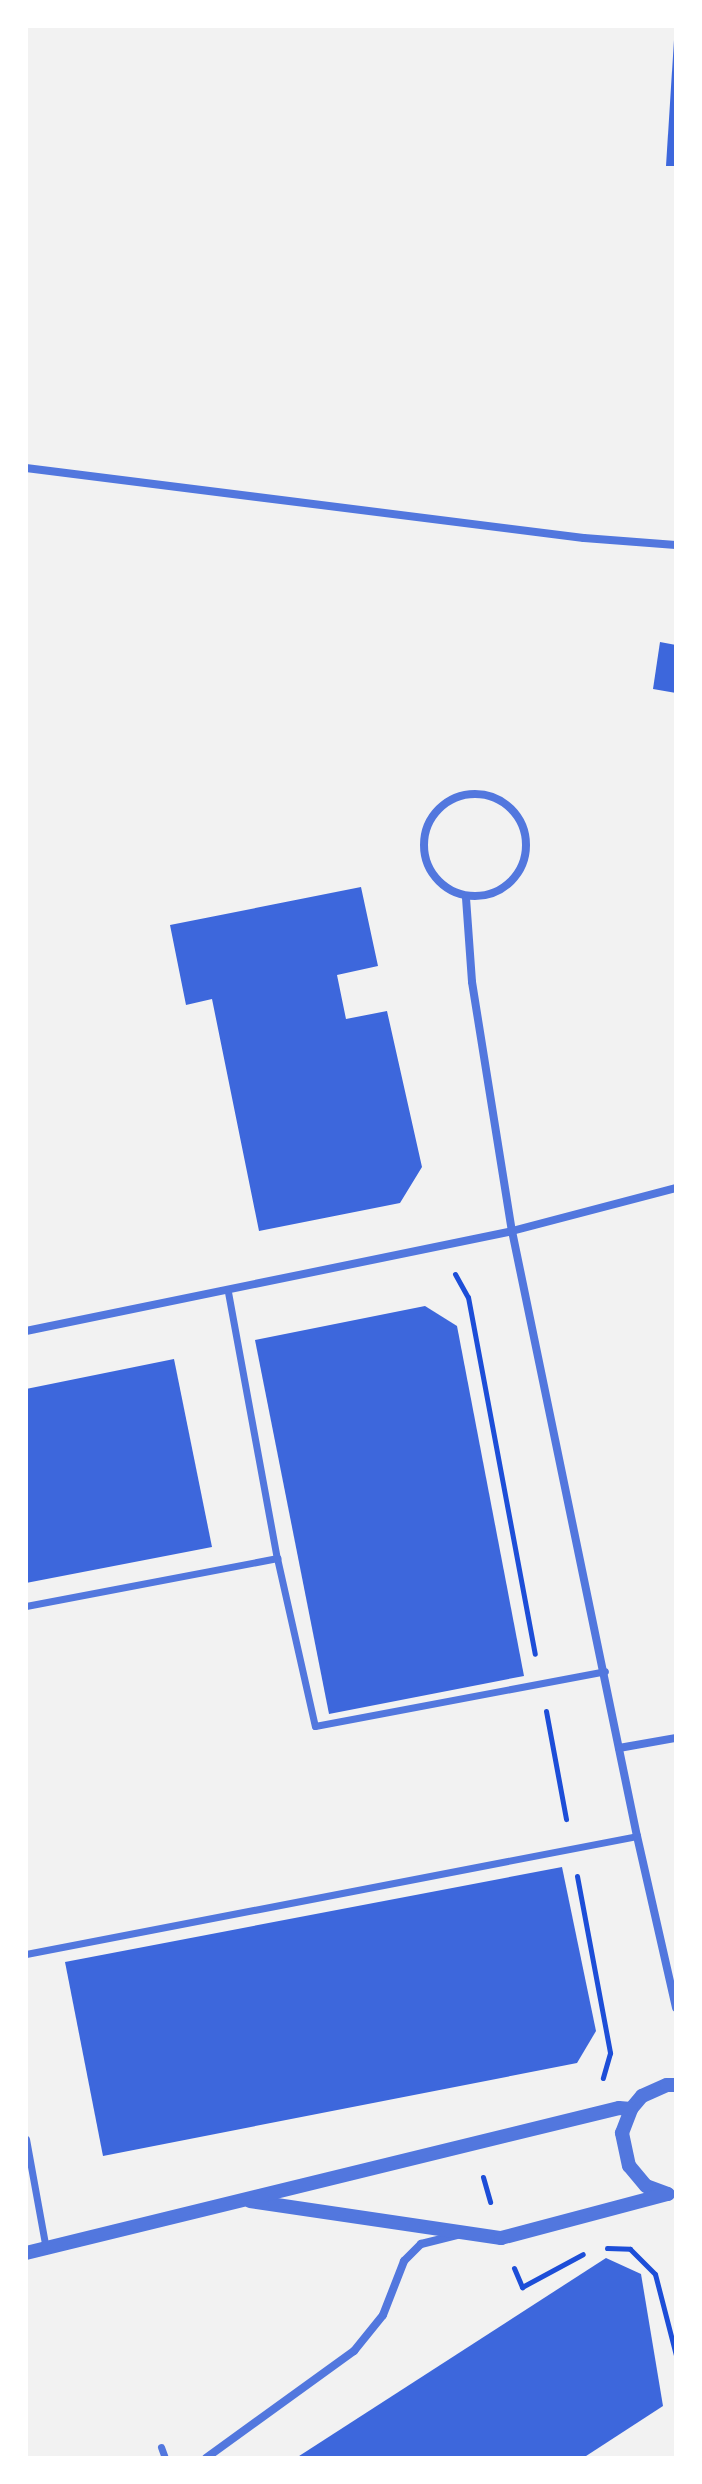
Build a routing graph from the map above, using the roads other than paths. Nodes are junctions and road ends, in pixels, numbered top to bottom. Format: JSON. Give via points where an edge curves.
{"nodes":[{"id":1,"x":26,"y":468,"type":"edge"},
{"id":2,"x":676,"y":545,"type":"edge"},
{"id":3,"x":466,"y":898,"type":"junction"},
{"id":4,"x":676,"y":1188,"type":"edge"},
{"id":5,"x":512,"y":1231,"type":"junction"},
{"id":6,"x":228,"y":1292,"type":"junction"},
{"id":7,"x":26,"y":1331,"type":"edge"},
{"id":8,"x":277,"y":1558,"type":"junction"},
{"id":9,"x":26,"y":1606,"type":"edge"},
{"id":10,"x":605,"y":1671,"type":"junction"},
{"id":11,"x":676,"y":1738,"type":"edge"},
{"id":12,"x":619,"y":1748,"type":"junction"},
{"id":13,"x":637,"y":1836,"type":"junction"},
{"id":14,"x":26,"y":1954,"type":"edge"},
{"id":15,"x":676,"y":2008,"type":"edge"},
{"id":16,"x":676,"y":2085,"type":"edge"},
{"id":17,"x":631,"y":2109,"type":"junction"},
{"id":18,"x":26,"y":2139,"type":"edge"},
{"id":19,"x":671,"y":2194,"type":"edge"},
{"id":20,"x":242,"y":2200,"type":"junction"},
{"id":21,"x":459,"y":2234,"type":"junction"},
{"id":22,"x":46,"y":2249,"type":"junction"},
{"id":23,"x":26,"y":2253,"type":"edge"},
{"id":24,"x":161,"y":2447,"type":"dead end"},
{"id":25,"x":165,"y":2458,"type":"edge"},
{"id":26,"x":206,"y":2458,"type":"edge"}],
"edges":[{"from":1,"to":2,"type":"street"},
{"from":3,"to":3,"type":"street","via":[[502,891],[525,863],[525,826],[501,799],[465,793],[434,811],[422,847],[434,881]]},
{"from":3,"to":5,"type":"street","via":[[472,982]]},
{"from":4,"to":5,"type":"street"},
{"from":5,"to":6,"type":"street"},
{"from":5,"to":10,"type":"street"},
{"from":6,"to":7,"type":"street"},
{"from":6,"to":8,"type":"street"},
{"from":8,"to":9,"type":"street"},
{"from":8,"to":10,"type":"street","via":[[315,1726]]},
{"from":10,"to":12,"type":"street"},
{"from":11,"to":12,"type":"street"},
{"from":12,"to":13,"type":"street"},
{"from":13,"to":14,"type":"street"},
{"from":13,"to":15,"type":"street"},
{"from":16,"to":17,"type":"street","via":[[642,2096]]},
{"from":17,"to":19,"type":"street","via":[[622,2133],[629,2166],[646,2186]]},
{"from":17,"to":20,"type":"street"},
{"from":18,"to":22,"type":"street"},
{"from":19,"to":21,"type":"street","via":[[501,2238]]},
{"from":20,"to":21,"type":"street"},
{"from":20,"to":22,"type":"street"},
{"from":21,"to":26,"type":"street","via":[[421,2244],[404,2261],[383,2315],[354,2351]]},
{"from":22,"to":23,"type":"street"},
{"from":24,"to":25,"type":"street"}]}
